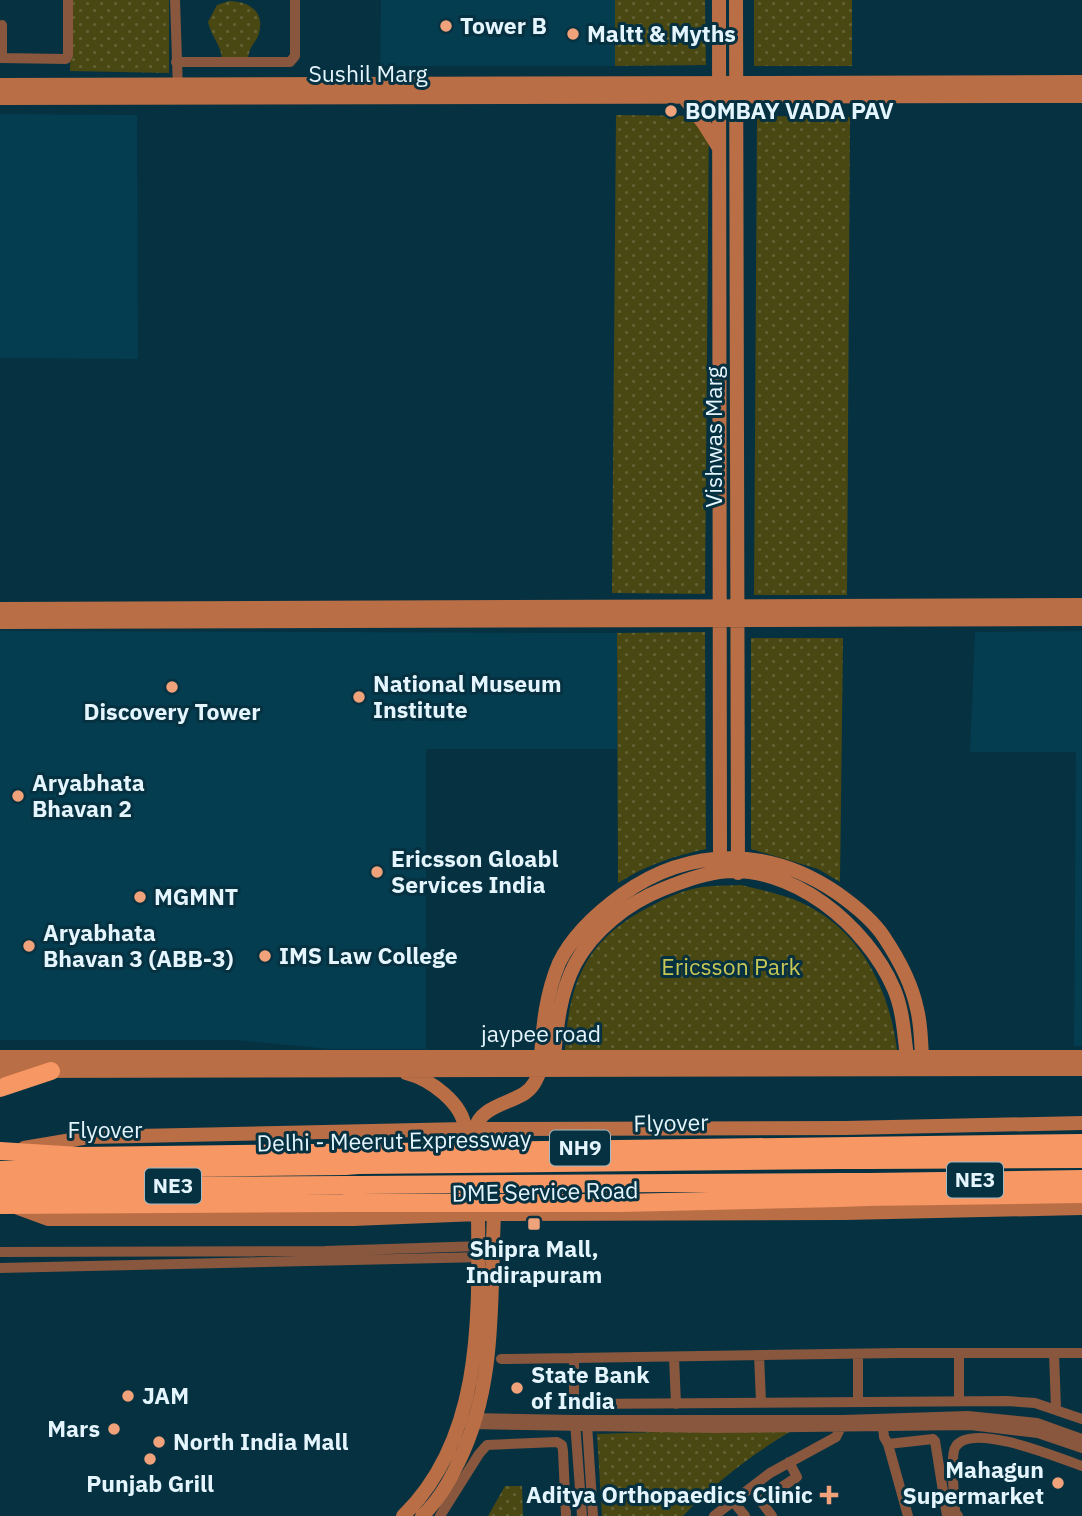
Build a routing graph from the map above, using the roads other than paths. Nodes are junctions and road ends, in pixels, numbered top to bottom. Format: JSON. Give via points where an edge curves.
{"nodes":[{"id":1,"x":68,"y":0,"type":"edge"},
{"id":2,"x":175,"y":0,"type":"edge"},
{"id":3,"x":295,"y":0,"type":"edge"},
{"id":4,"x":719,"y":0,"type":"edge"},
{"id":5,"x":736,"y":0,"type":"edge"},
{"id":6,"x":2,"y":25,"type":"dead end"},
{"id":7,"x":1,"y":58,"type":"edge"},
{"id":8,"x":176,"y":62,"type":"junction"},
{"id":9,"x":1082,"y":82,"type":"edge"},
{"id":10,"x":0,"y":85,"type":"edge"},
{"id":11,"x":719,"y":90,"type":"junction"},
{"id":12,"x":736,"y":90,"type":"junction"},
{"id":13,"x":178,"y":91,"type":"junction"},
{"id":14,"x":683,"y":96,"type":"junction"},
{"id":15,"x":1082,"y":96,"type":"edge"},
{"id":16,"x":0,"y":98,"type":"edge"},
{"id":17,"x":719,"y":149,"type":"junction"},
{"id":18,"x":1082,"y":605,"type":"edge"},
{"id":19,"x":0,"y":609,"type":"edge"},
{"id":20,"x":720,"y":613,"type":"junction"},
{"id":21,"x":737,"y":613,"type":"junction"},
{"id":22,"x":1082,"y":619,"type":"edge"},
{"id":23,"x":0,"y":622,"type":"edge"},
{"id":24,"x":720,"y":865,"type":"junction"},
{"id":25,"x":738,"y":865,"type":"junction"},
{"id":26,"x":0,"y":1057,"type":"edge"},
{"id":27,"x":906,"y":1057,"type":"junction"},
{"id":28,"x":922,"y":1057,"type":"junction"},
{"id":29,"x":1082,"y":1057,"type":"edge"},
{"id":30,"x":545,"y":1061,"type":"junction"},
{"id":31,"x":723,"y":1063,"type":"junction"},
{"id":32,"x":86,"y":1064,"type":"junction"},
{"id":33,"x":388,"y":1069,"type":"junction"},
{"id":34,"x":1082,"y":1069,"type":"edge"},
{"id":35,"x":0,"y":1071,"type":"edge"},
{"id":36,"x":51,"y":1071,"type":"junction"},
{"id":37,"x":0,"y":1088,"type":"edge"},
{"id":38,"x":1082,"y":1124,"type":"edge"},
{"id":39,"x":845,"y":1128,"type":"junction"},
{"id":40,"x":863,"y":1128,"type":"junction"},
{"id":41,"x":470,"y":1129,"type":"junction"},
{"id":42,"x":352,"y":1132,"type":"junction"},
{"id":43,"x":1082,"y":1143,"type":"edge"},
{"id":44,"x":5,"y":1151,"type":"edge"},
{"id":45,"x":1082,"y":1159,"type":"edge"},
{"id":46,"x":0,"y":1170,"type":"edge"},
{"id":47,"x":1082,"y":1179,"type":"edge"},
{"id":48,"x":0,"y":1187,"type":"edge"},
{"id":49,"x":1082,"y":1194,"type":"edge"},
{"id":50,"x":5,"y":1205,"type":"edge"},
{"id":51,"x":1082,"y":1208,"type":"edge"},
{"id":52,"x":862,"y":1212,"type":"junction"},
{"id":53,"x":845,"y":1213,"type":"junction"},
{"id":54,"x":478,"y":1214,"type":"junction"},
{"id":55,"x":494,"y":1214,"type":"junction"},
{"id":56,"x":353,"y":1219,"type":"junction"},
{"id":57,"x":257,"y":1251,"type":"junction"},
{"id":58,"x":485,"y":1251,"type":"junction"},
{"id":59,"x":0,"y":1252,"type":"edge"},
{"id":60,"x":256,"y":1262,"type":"junction"},
{"id":61,"x":0,"y":1268,"type":"edge"},
{"id":62,"x":1054,"y":1353,"type":"junction"},
{"id":63,"x":1082,"y":1353,"type":"edge"},
{"id":64,"x":858,"y":1354,"type":"junction"},
{"id":65,"x":959,"y":1354,"type":"junction"},
{"id":66,"x":760,"y":1355,"type":"junction"},
{"id":67,"x":674,"y":1357,"type":"junction"},
{"id":68,"x":574,"y":1358,"type":"junction"},
{"id":69,"x":501,"y":1359,"type":"dead end"},
{"id":70,"x":959,"y":1400,"type":"junction"},
{"id":71,"x":858,"y":1401,"type":"junction"},
{"id":72,"x":761,"y":1402,"type":"junction"},
{"id":73,"x":676,"y":1404,"type":"junction"},
{"id":74,"x":1056,"y":1409,"type":"junction"},
{"id":75,"x":1082,"y":1419,"type":"edge"},
{"id":76,"x":467,"y":1421,"type":"junction"},
{"id":77,"x":581,"y":1424,"type":"junction"},
{"id":78,"x":842,"y":1424,"type":"junction"},
{"id":79,"x":883,"y":1427,"type":"junction"},
{"id":80,"x":1082,"y":1439,"type":"edge"},
{"id":81,"x":888,"y":1444,"type":"junction"},
{"id":82,"x":1082,"y":1448,"type":"edge"},
{"id":83,"x":789,"y":1462,"type":"junction"},
{"id":84,"x":1082,"y":1466,"type":"edge"},
{"id":85,"x":732,"y":1500,"type":"junction"},
{"id":86,"x":424,"y":1515,"type":"edge"},
{"id":87,"x":403,"y":1516,"type":"edge"},
{"id":88,"x":440,"y":1516,"type":"edge"},
{"id":89,"x":566,"y":1516,"type":"edge"},
{"id":90,"x":582,"y":1516,"type":"edge"},
{"id":91,"x":593,"y":1516,"type":"edge"},
{"id":92,"x":713,"y":1516,"type":"edge"},
{"id":93,"x":745,"y":1516,"type":"edge"},
{"id":94,"x":772,"y":1516,"type":"edge"},
{"id":95,"x":908,"y":1516,"type":"edge"},
{"id":96,"x":947,"y":1516,"type":"edge"},
{"id":97,"x":958,"y":1516,"type":"edge"}],
"edges":[{"from":1,"to":7,"type":"street","via":[[66,59]]},
{"from":2,"to":8,"type":"street"},
{"from":3,"to":8,"type":"street","via":[[295,56],[290,62]]},
{"from":4,"to":11,"type":"street","name":"Vishwas Marg"},
{"from":5,"to":12,"type":"street","name":"Vishwas Marg"},
{"from":6,"to":7,"type":"street"},
{"from":8,"to":13,"type":"street"},
{"from":9,"to":12,"type":"street"},
{"from":10,"to":13,"type":"street","name":"Sushil Marg"},
{"from":11,"to":12,"type":"street","name":"Sushil Marg"},
{"from":11,"to":13,"type":"street","name":"Sushil Marg"},
{"from":11,"to":14,"type":"street","name":"Sushil Marg"},
{"from":11,"to":17,"type":"street","name":"Vishwas Marg"},
{"from":12,"to":15,"type":"street"},
{"from":12,"to":21,"type":"street","name":"Vishwas Marg"},
{"from":13,"to":14,"type":"street","name":"Sushil Marg"},
{"from":13,"to":16,"type":"street","name":"Sushil Marg"},
{"from":14,"to":17,"type":"street"},
{"from":17,"to":20,"type":"street","name":"Vishwas Marg"},
{"from":18,"to":21,"type":"street"},
{"from":19,"to":20,"type":"street"},
{"from":20,"to":21,"type":"street"},
{"from":20,"to":23,"type":"street"},
{"from":20,"to":24,"type":"street","name":"Vishwas Marg"},
{"from":21,"to":22,"type":"street"},
{"from":21,"to":25,"type":"street","name":"Vishwas Marg"},
{"from":24,"to":25,"type":"street"},
{"from":24,"to":30,"type":"street","via":[[647,896],[594,938],[565,987]]},
{"from":25,"to":27,"type":"street","via":[[793,886],[850,925],[877,956],[894,990]]},
{"from":25,"to":28,"type":"street","via":[[775,863],[816,879],[853,904],[883,934],[904,971],[917,1008]]},
{"from":26,"to":32,"type":"street","name":"jaypee road"},
{"from":27,"to":28,"type":"street"},
{"from":27,"to":31,"type":"street"},
{"from":28,"to":29,"type":"street"},
{"from":30,"to":31,"type":"street"},
{"from":30,"to":32,"type":"street","name":"jaypee road"},
{"from":30,"to":33,"type":"street"},
{"from":30,"to":41,"type":"street","via":[[526,1093],[482,1116]]},
{"from":31,"to":34,"type":"street"},
{"from":32,"to":33,"type":"street"},
{"from":32,"to":36,"type":"street"},
{"from":33,"to":41,"type":"street","via":[[416,1076],[446,1096]]},
{"from":35,"to":36,"type":"street"},
{"from":36,"to":37,"type":"highway"},
{"from":38,"to":40,"type":"street"},
{"from":39,"to":40,"type":"street"},
{"from":39,"to":41,"type":"street"},
{"from":39,"to":53,"type":"street"},
{"from":40,"to":52,"type":"street"},
{"from":41,"to":42,"type":"street"},
{"from":42,"to":44,"type":"street","via":[[89,1137]]},
{"from":42,"to":56,"type":"street"},
{"from":43,"to":44,"type":"highway","name":"Flyover","number":"NH9","bridge":true,"via":[[79,1156]]},
{"from":45,"to":46,"type":"highway","name":"Delhi - Meerut Expressway","number":"NE3","bridge":true},
{"from":47,"to":48,"type":"highway","name":"Delhi - Meerut Expressway","number":"NE3","bridge":true},
{"from":49,"to":50,"type":"highway","bridge":true,"via":[[620,1203]]},
{"from":50,"to":56,"type":"street","name":"DME Service Road","via":[[48,1219]]},
{"from":51,"to":52,"type":"street","name":"DME Service Road"},
{"from":52,"to":53,"type":"street","name":"DME Service Road"},
{"from":53,"to":55,"type":"street","name":"DME Service Road"},
{"from":54,"to":55,"type":"street","name":"DME Service Road"},
{"from":54,"to":56,"type":"street","name":"DME Service Road"},
{"from":54,"to":58,"type":"street"},
{"from":55,"to":58,"type":"street"},
{"from":57,"to":58,"type":"street"},
{"from":57,"to":59,"type":"street"},
{"from":57,"to":60,"type":"street"},
{"from":58,"to":60,"type":"street"},
{"from":58,"to":76,"type":"street","via":[[491,1332],[487,1371]]},
{"from":60,"to":61,"type":"street"},
{"from":62,"to":63,"type":"street"},
{"from":62,"to":65,"type":"street"},
{"from":62,"to":74,"type":"street"},
{"from":64,"to":65,"type":"street"},
{"from":64,"to":66,"type":"street"},
{"from":64,"to":71,"type":"street"},
{"from":65,"to":70,"type":"street"},
{"from":66,"to":67,"type":"street"},
{"from":66,"to":72,"type":"street"},
{"from":67,"to":68,"type":"street"},
{"from":67,"to":73,"type":"street"},
{"from":68,"to":69,"type":"street"},
{"from":68,"to":73,"type":"street","via":[[574,1400],[578,1404]]},
{"from":70,"to":71,"type":"street"},
{"from":70,"to":74,"type":"street","via":[[1035,1403]]},
{"from":71,"to":72,"type":"street"},
{"from":72,"to":73,"type":"street"},
{"from":74,"to":75,"type":"street"},
{"from":76,"to":77,"type":"street"},
{"from":76,"to":86,"type":"street","via":[[465,1449],[445,1490]]},
{"from":76,"to":87,"type":"street","via":[[436,1475]]},
{"from":77,"to":78,"type":"street"},
{"from":77,"to":90,"type":"street"},
{"from":77,"to":91,"type":"street"},
{"from":78,"to":79,"type":"street"},
{"from":78,"to":80,"type":"street","via":[[968,1416],[1037,1423]]},
{"from":78,"to":83,"type":"street","via":[[836,1437]]},
{"from":79,"to":81,"type":"street"},
{"from":79,"to":82,"type":"street","via":[[1014,1428]]},
{"from":81,"to":95,"type":"street"},
{"from":81,"to":96,"type":"street","via":[[935,1441]]},
{"from":83,"to":85,"type":"street"},
{"from":83,"to":94,"type":"street","via":[[797,1477],[762,1500]]},
{"from":84,"to":97,"type":"street","via":[[999,1439],[964,1440],[953,1452]]},
{"from":85,"to":92,"type":"street"},
{"from":85,"to":93,"type":"street"},
{"from":88,"to":89,"type":"street","via":[[487,1445],[557,1442],[563,1451]]}]}
